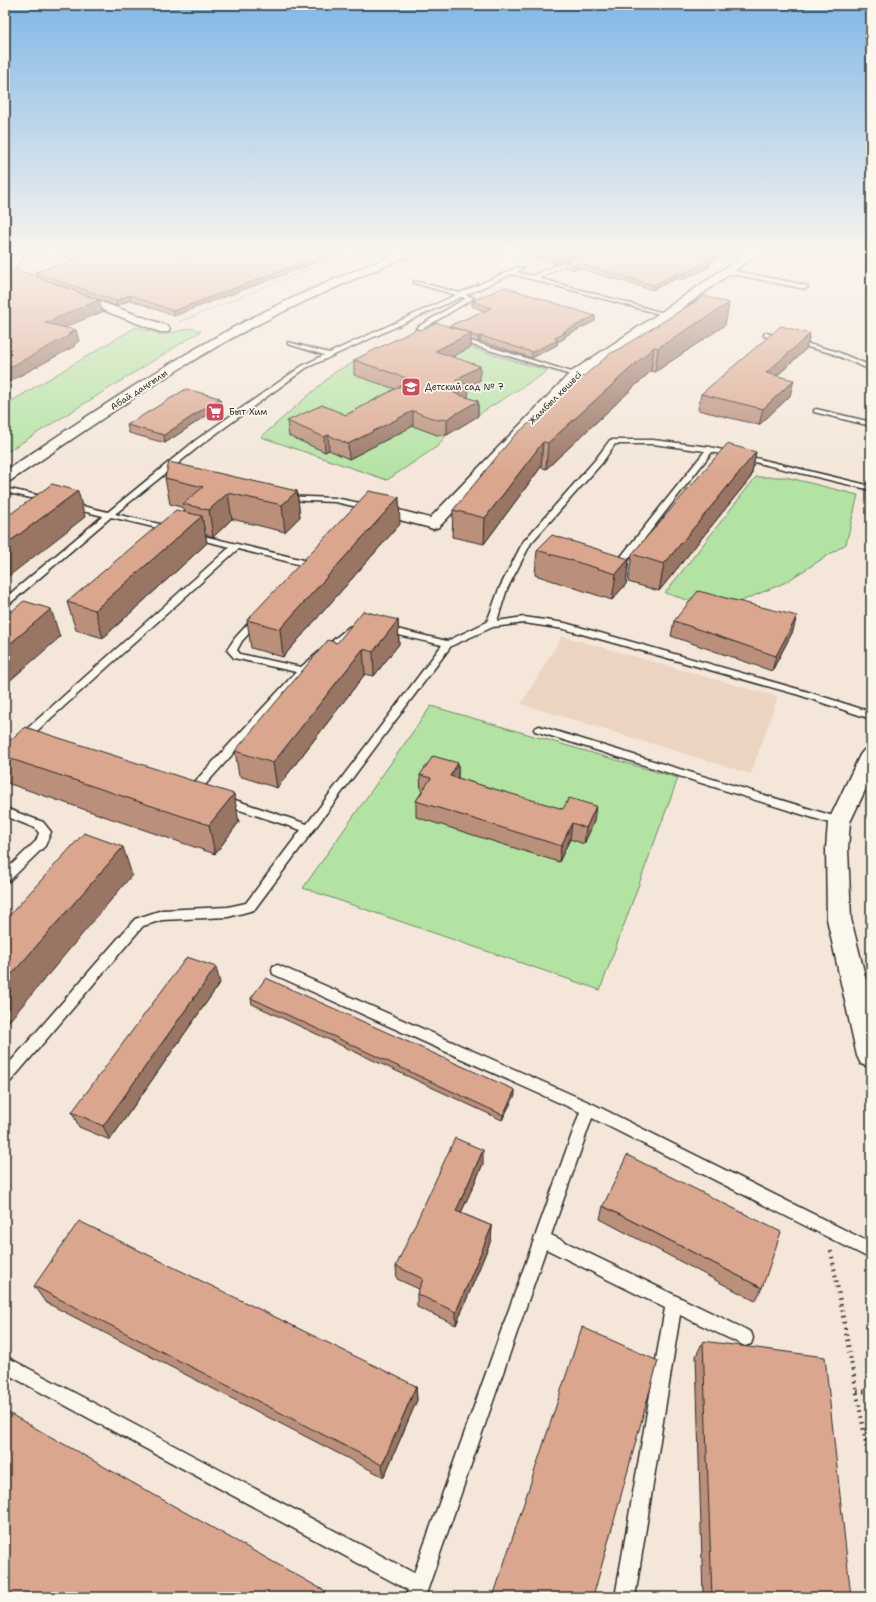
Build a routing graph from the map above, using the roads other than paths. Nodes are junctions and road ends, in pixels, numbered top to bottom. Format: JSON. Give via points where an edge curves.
{"nodes":[{"id":1,"x":158,"y":327,"type":"edge"},
{"id":2,"x":229,"y":327,"type":"edge"},
{"id":3,"x":246,"y":327,"type":"edge"},
{"id":4,"x":391,"y":327,"type":"edge"},
{"id":5,"x":421,"y":327,"type":"edge"},
{"id":6,"x":648,"y":327,"type":"edge"},
{"id":7,"x":164,"y":329,"type":"road end"},
{"id":8,"x":442,"y":334,"type":"edge"},
{"id":9,"x":766,"y":335,"type":"dead end"},
{"id":10,"x":449,"y":337,"type":"edge"},
{"id":11,"x":290,"y":343,"type":"dead end"},
{"id":12,"x":329,"y":355,"type":"junction"},
{"id":13,"x":871,"y":368,"type":"edge"},
{"id":14,"x":576,"y":375,"type":"junction"},
{"id":15,"x":816,"y":411,"type":"dead end"},
{"id":16,"x":871,"y":424,"type":"edge"},
{"id":17,"x":710,"y":448,"type":"junction"},
{"id":18,"x":5,"y":465,"type":"edge"},
{"id":19,"x":5,"y":478,"type":"edge"},
{"id":20,"x":871,"y":488,"type":"edge"},
{"id":21,"x":5,"y":490,"type":"edge"},
{"id":22,"x":279,"y":496,"type":"edge"},
{"id":23,"x":360,"y":509,"type":"joint"},
{"id":24,"x":110,"y":514,"type":"junction"},
{"id":25,"x":236,"y":546,"type":"junction"},
{"id":26,"x":309,"y":564,"type":"edge"},
{"id":27,"x":609,"y":566,"type":"edge"},
{"id":28,"x":5,"y":603,"type":"edge"},
{"id":29,"x":265,"y":611,"type":"edge"},
{"id":30,"x":491,"y":624,"type":"junction"},
{"id":31,"x":363,"y":626,"type":"edge"},
{"id":32,"x":376,"y":627,"type":"edge"},
{"id":33,"x":448,"y":644,"type":"junction"},
{"id":34,"x":303,"y":670,"type":"junction"},
{"id":35,"x":871,"y":716,"type":"edge"},
{"id":36,"x":538,"y":729,"type":"dead end"},
{"id":37,"x":24,"y":737,"type":"junction"},
{"id":38,"x":39,"y":742,"type":"edge"},
{"id":39,"x":15,"y":745,"type":"edge"},
{"id":40,"x":871,"y":755,"type":"edge"},
{"id":41,"x":5,"y":812,"type":"edge"},
{"id":42,"x":839,"y":822,"type":"junction"},
{"id":43,"x":310,"y":828,"type":"junction"},
{"id":44,"x":5,"y":878,"type":"edge"},
{"id":45,"x":278,"y":970,"type":"dead end"},
{"id":46,"x":871,"y":1056,"type":"edge"},
{"id":47,"x":5,"y":1078,"type":"edge"},
{"id":48,"x":588,"y":1109,"type":"junction"},
{"id":49,"x":542,"y":1239,"type":"junction"},
{"id":50,"x":871,"y":1251,"type":"edge"},
{"id":51,"x":674,"y":1303,"type":"junction"},
{"id":52,"x":745,"y":1338,"type":"dead end"},
{"id":53,"x":5,"y":1364,"type":"edge"},
{"id":54,"x":417,"y":1591,"type":"edge"},
{"id":55,"x":625,"y":1597,"type":"edge"}],
"edges":[{"from":1,"to":7,"type":"main road"},
{"from":2,"to":18,"type":"main road","name":"Абай даңғылы","via":[[135,380]]},
{"from":3,"to":19,"type":"main road","name":"Абай даңғылы","via":[[147,383]]},
{"from":4,"to":12,"type":"lane"},
{"from":5,"to":8,"type":"lane","via":[[419,328]]},
{"from":6,"to":14,"type":"main road","name":"Жамбыл көшесі"},
{"from":9,"to":13,"type":"lane","via":[[833,352]]},
{"from":10,"to":14,"type":"lane"},
{"from":11,"to":12,"type":"lane"},
{"from":12,"to":24,"type":"lane","via":[[304,367],[199,442],[171,469]]},
{"from":14,"to":23,"type":"main road","name":"Жамбыл көшесі","via":[[433,524]]},
{"from":15,"to":16,"type":"lane"},
{"from":17,"to":20,"type":"lane"},
{"from":17,"to":27,"type":"lane","via":[[617,568]]},
{"from":17,"to":30,"type":"lane","via":[[653,442],[613,442],[531,543],[503,589]]},
{"from":21,"to":24,"type":"lane"},
{"from":22,"to":23,"type":"lane","via":[[335,500]]},
{"from":24,"to":25,"type":"lane"},
{"from":24,"to":28,"type":"lane"},
{"from":25,"to":26,"type":"lane"},
{"from":25,"to":37,"type":"lane"},
{"from":29,"to":34,"type":"lane","via":[[232,650],[237,656]]},
{"from":30,"to":33,"type":"lane"},
{"from":30,"to":35,"type":"lane","via":[[524,620],[565,626],[802,693]]},
{"from":31,"to":34,"type":"lane","via":[[352,629]]},
{"from":32,"to":33,"type":"lane"},
{"from":33,"to":43,"type":"lane"},
{"from":34,"to":43,"type":"lane","via":[[189,790]]},
{"from":36,"to":42,"type":"lane"},
{"from":37,"to":38,"type":"lane"},
{"from":37,"to":39,"type":"lane"},
{"from":40,"to":42,"type":"main road"},
{"from":41,"to":44,"type":"lane","via":[[39,825],[44,832],[41,843]]},
{"from":42,"to":46,"type":"main road","via":[[839,919]]},
{"from":43,"to":47,"type":"lane","via":[[250,907],[228,912],[162,915],[140,922]]},
{"from":45,"to":48,"type":"lane"},
{"from":48,"to":49,"type":"lane"},
{"from":48,"to":50,"type":"lane"},
{"from":49,"to":51,"type":"lane"},
{"from":49,"to":54,"type":"lane"},
{"from":51,"to":52,"type":"lane"},
{"from":51,"to":55,"type":"lane"},
{"from":53,"to":54,"type":"lane"}]}
